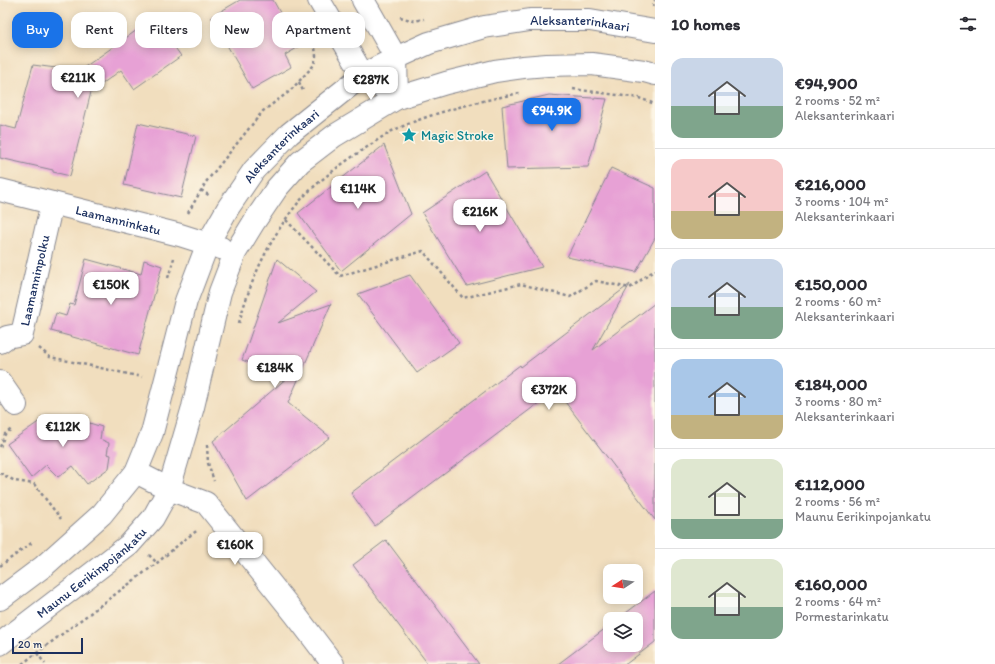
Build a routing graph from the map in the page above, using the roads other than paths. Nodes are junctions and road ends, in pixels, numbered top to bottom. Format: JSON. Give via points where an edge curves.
{"nodes":[{"id":1,"x":318,"y":0,"type":"edge"},
{"id":2,"x":363,"y":0,"type":"edge"},
{"id":3,"x":655,"y":31,"type":"edge"},
{"id":4,"x":396,"y":58,"type":"junction"},
{"id":5,"x":655,"y":74,"type":"edge"},
{"id":6,"x":363,"y":75,"type":"junction"},
{"id":7,"x":397,"y":98,"type":"junction"},
{"id":8,"x":0,"y":190,"type":"edge"},
{"id":9,"x":52,"y":203,"type":"junction"},
{"id":10,"x":208,"y":243,"type":"junction"},
{"id":11,"x":235,"y":252,"type":"junction"},
{"id":12,"x":0,"y":342,"type":"edge"},
{"id":13,"x":0,"y":382,"type":"edge"},
{"id":14,"x":16,"y":405,"type":"dead end"},
{"id":15,"x":136,"y":472,"type":"junction"},
{"id":16,"x":169,"y":489,"type":"junction"},
{"id":17,"x":0,"y":599,"type":"edge"},
{"id":18,"x":0,"y":644,"type":"edge"},
{"id":19,"x":333,"y":664,"type":"edge"}],
"edges":[{"from":1,"to":6,"type":"street"},
{"from":2,"to":4,"type":"street"},
{"from":3,"to":4,"type":"street","name":"Aleksanterinkaari","via":[[590,20],[530,20],[484,27]]},
{"from":4,"to":6,"type":"street","name":"Aleksanterinkaari"},
{"from":4,"to":7,"type":"street"},
{"from":5,"to":7,"type":"street","name":"Aleksanterinkaari","via":[[592,64],[523,67],[446,83]]},
{"from":6,"to":7,"type":"street"},
{"from":6,"to":10,"type":"street","name":"Aleksanterinkaari","via":[[289,134],[254,170]]},
{"from":7,"to":11,"type":"street","name":"Aleksanterinkaari","via":[[334,136],[300,162],[277,188]]},
{"from":8,"to":9,"type":"street","name":"Laamanninkatu"},
{"from":9,"to":10,"type":"street","name":"Laamanninkatu"},
{"from":9,"to":12,"type":"street","name":"Laamanninpolku","via":[[22,334],[7,337]]},
{"from":10,"to":11,"type":"street","name":"Laamanninkatu"},
{"from":10,"to":15,"type":"street","name":"Aleksanterinkaari","via":[[186,301],[152,433]]},
{"from":11,"to":16,"type":"street","name":"Aleksanterinkaari","via":[[220,292],[193,407]]},
{"from":13,"to":14,"type":"street"},
{"from":15,"to":16,"type":"street"},
{"from":15,"to":17,"type":"street","via":[[102,514],[44,566]]},
{"from":16,"to":18,"type":"street","name":"Maunu Eerikinpojankatu","via":[[153,518],[129,545]]},
{"from":16,"to":19,"type":"street","via":[[206,503]]}]}
